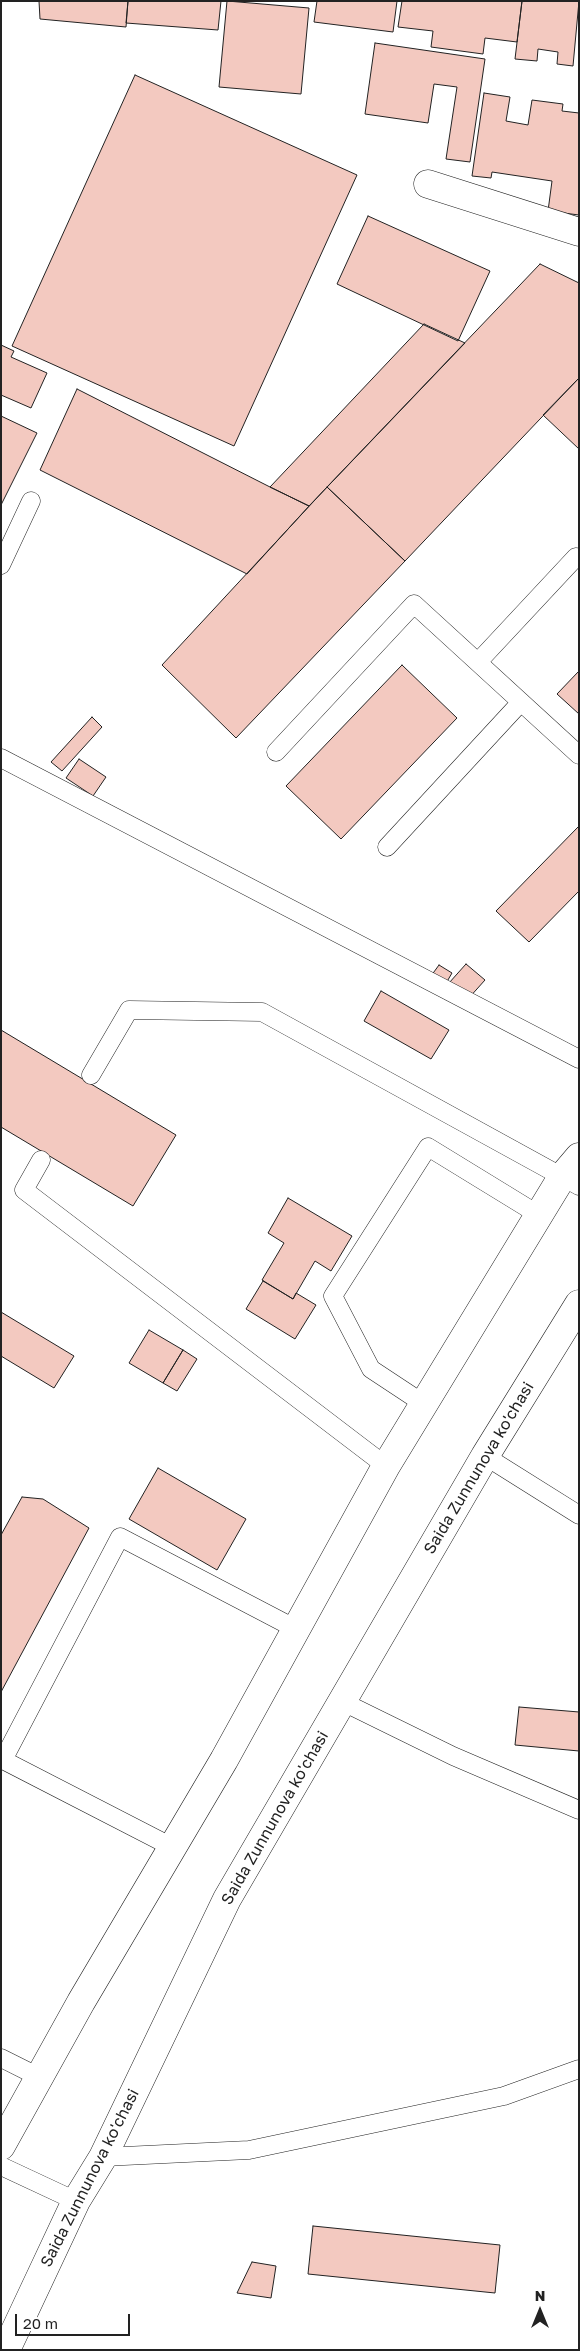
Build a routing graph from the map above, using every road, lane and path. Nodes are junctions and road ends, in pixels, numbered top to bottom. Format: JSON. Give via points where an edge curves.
{"nodes":[{"id":1,"x":428,"y":184,"type":"dead end"},
{"id":2,"x":579,"y":232,"type":"edge"},
{"id":3,"x":31,"y":501,"type":"dead end"},
{"id":4,"x":576,"y":557,"type":"dead end"},
{"id":5,"x":1,"y":565,"type":"edge"},
{"id":6,"x":478,"y":662,"type":"junction"},
{"id":7,"x":521,"y":702,"type":"junction"},
{"id":8,"x":276,"y":752,"type":"dead end"},
{"id":9,"x":579,"y":755,"type":"edge"},
{"id":10,"x":1,"y":758,"type":"edge"},
{"id":11,"x":387,"y":847,"type":"dead end"},
{"id":12,"x":579,"y":1059,"type":"edge"},
{"id":13,"x":91,"y":1075,"type":"dead end"},
{"id":14,"x":41,"y":1160,"type":"dead end"},
{"id":15,"x":573,"y":1173,"type":"edge"},
{"id":16,"x":539,"y":1215,"type":"junction"},
{"id":17,"x":579,"y":1304,"type":"edge"},
{"id":18,"x":424,"y":1404,"type":"junction"},
{"id":19,"x":485,"y":1456,"type":"junction"},
{"id":20,"x":386,"y":1466,"type":"junction"},
{"id":21,"x":579,"y":1515,"type":"edge"},
{"id":22,"x":296,"y":1629,"type":"junction"},
{"id":23,"x":341,"y":1701,"type":"junction"},
{"id":24,"x":579,"y":1810,"type":"edge"},
{"id":25,"x":172,"y":1847,"type":"junction"},
{"id":26,"x":1,"y":2058,"type":"edge"},
{"id":27,"x":579,"y":2069,"type":"edge"},
{"id":28,"x":40,"y":2077,"type":"junction"},
{"id":29,"x":1,"y":2146,"type":"edge"},
{"id":30,"x":103,"y":2157,"type":"junction"},
{"id":31,"x":1,"y":2166,"type":"edge"},
{"id":32,"x":76,"y":2201,"type":"junction"},
{"id":33,"x":6,"y":2350,"type":"edge"}],
"edges":[{"from":1,"to":2,"type":"main road"},
{"from":3,"to":5,"type":"lane"},
{"from":4,"to":6,"type":"lane"},
{"from":6,"to":7,"type":"lane"},
{"from":6,"to":8,"type":"lane","via":[[414,604]]},
{"from":7,"to":9,"type":"lane"},
{"from":7,"to":11,"type":"lane"},
{"from":10,"to":12,"type":"lane"},
{"from":13,"to":15,"type":"lane","via":[[129,1010],[262,1012]]},
{"from":14,"to":20,"type":"lane","via":[[24,1190]]},
{"from":15,"to":16,"type":"main road"},
{"from":16,"to":18,"type":"main road"},
{"from":16,"to":18,"type":"lane","via":[[428,1147],[333,1296],[371,1369]]},
{"from":17,"to":19,"type":"main road","name":"Saida Zunnunova ko'chasi"},
{"from":18,"to":20,"type":"main road"},
{"from":19,"to":21,"type":"lane"},
{"from":19,"to":23,"type":"main road","name":"Saida Zunnunova ko'chasi"},
{"from":20,"to":22,"type":"main road"},
{"from":22,"to":25,"type":"main road"},
{"from":22,"to":25,"type":"lane","via":[[120,1537],[4,1760]]},
{"from":23,"to":24,"type":"lane","via":[[453,1756]]},
{"from":23,"to":30,"type":"main road","name":"Saida Zunnunova ko'chasi","via":[[228,1899]]},
{"from":25,"to":28,"type":"main road"},
{"from":26,"to":28,"type":"lane"},
{"from":27,"to":30,"type":"lane","via":[[504,2096],[249,2150]]},
{"from":28,"to":29,"type":"main road"},
{"from":30,"to":32,"type":"main road","name":"Saida Zunnunova ko'chasi"},
{"from":31,"to":32,"type":"lane"},
{"from":32,"to":33,"type":"main road","name":"Saida Zunnunova ko'chasi"}]}
